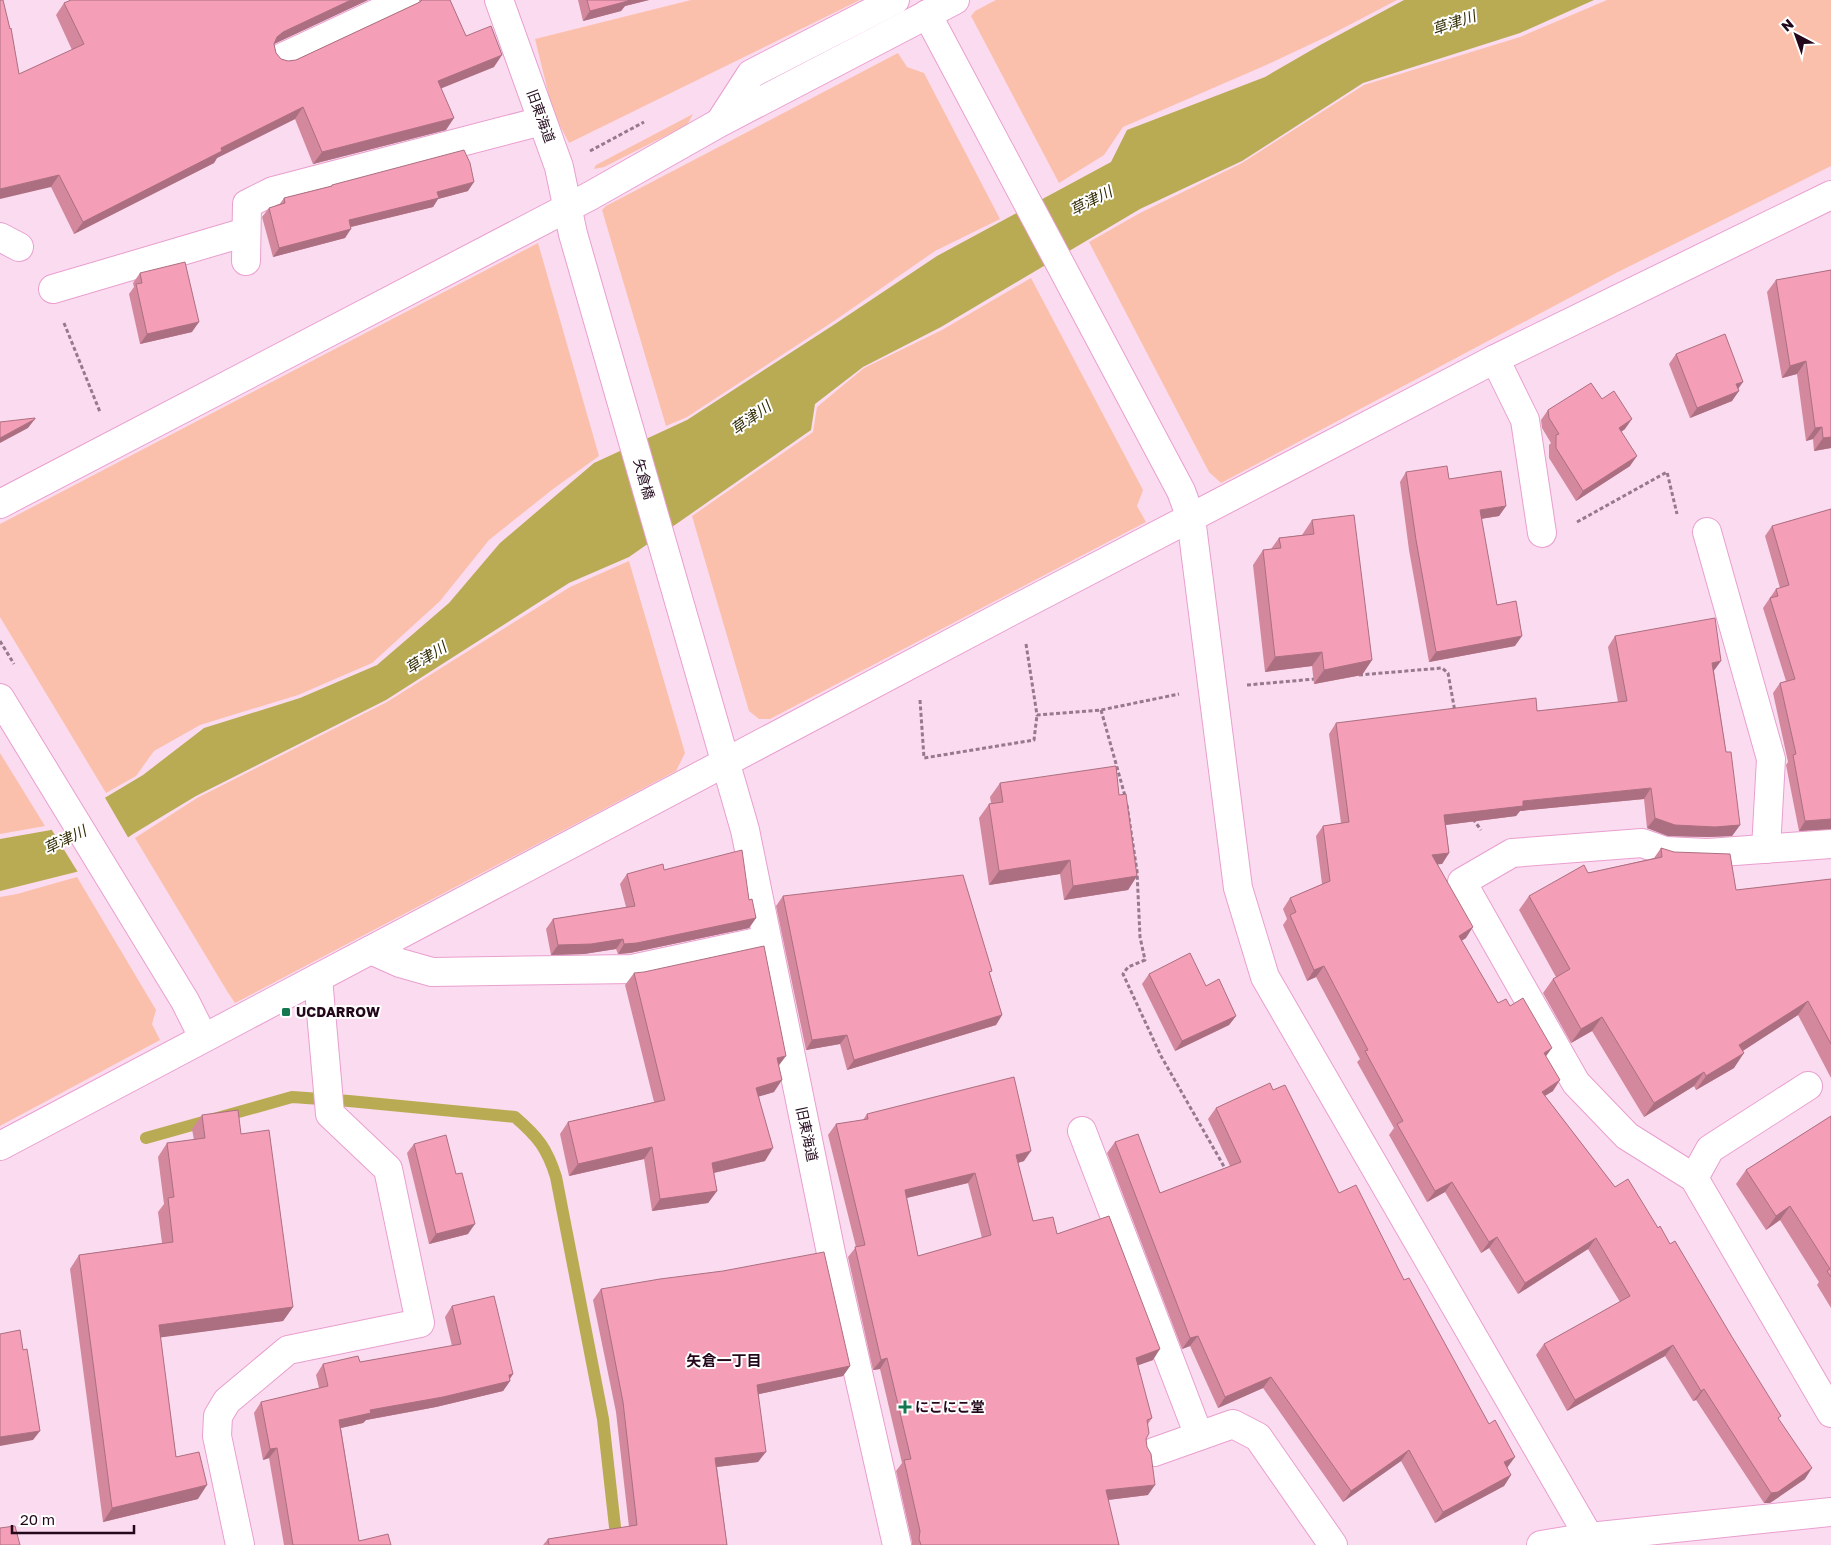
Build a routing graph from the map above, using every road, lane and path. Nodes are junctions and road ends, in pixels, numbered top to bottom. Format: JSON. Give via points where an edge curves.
{"nodes":[{"id":1,"x":405,"y":0,"type":"edge"},
{"id":2,"x":499,"y":0,"type":"edge"},
{"id":3,"x":893,"y":0,"type":"edge"},
{"id":4,"x":955,"y":0,"type":"edge"},
{"id":5,"x":927,"y":14,"type":"junction"},
{"id":6,"x":281,"y":58,"type":"edge"},
{"id":7,"x":542,"y":121,"type":"junction"},
{"id":8,"x":719,"y":123,"type":"junction"},
{"id":9,"x":1825,"y":203,"type":"edge"},
{"id":10,"x":566,"y":208,"type":"junction"},
{"id":11,"x":246,"y":232,"type":"junction"},
{"id":12,"x":573,"y":234,"type":"joint"},
{"id":13,"x":246,"y":261,"type":"dead end"},
{"id":14,"x":53,"y":289,"type":"dead end"},
{"id":15,"x":1495,"y":359,"type":"junction"},
{"id":16,"x":0,"y":504,"type":"edge"},
{"id":17,"x":1191,"y":518,"type":"junction"},
{"id":18,"x":1572,"y":525,"type":"dead end"},
{"id":19,"x":1707,"y":532,"type":"joint"},
{"id":20,"x":1542,"y":533,"type":"dead end"},
{"id":21,"x":1021,"y":606,"type":"junction"},
{"id":22,"x":0,"y":641,"type":"edge"},
{"id":23,"x":6,"y":650,"type":"dead end"},
{"id":24,"x":918,"y":660,"type":"junction"},
{"id":25,"x":1356,"y":675,"type":"edge"},
{"id":26,"x":1318,"y":679,"type":"edge"},
{"id":27,"x":1213,"y":688,"type":"junction"},
{"id":28,"x":0,"y":698,"type":"edge"},
{"id":29,"x":1101,"y":710,"type":"junction"},
{"id":30,"x":1037,"y":716,"type":"junction"},
{"id":31,"x":1456,"y":721,"type":"edge"},
{"id":32,"x":714,"y":724,"type":"joint"},
{"id":33,"x":726,"y":762,"type":"junction"},
{"id":34,"x":1472,"y":818,"type":"edge"},
{"id":35,"x":1831,"y":844,"type":"edge"},
{"id":36,"x":1766,"y":849,"type":"junction"},
{"id":37,"x":1502,"y":859,"type":"junction"},
{"id":38,"x":767,"y":940,"type":"junction"},
{"id":39,"x":371,"y":950,"type":"junction"},
{"id":40,"x":318,"y":978,"type":"junction"},
{"id":41,"x":203,"y":1037,"type":"junction"},
{"id":42,"x":1808,"y":1086,"type":"dead end"},
{"id":43,"x":1082,"y":1131,"type":"dead end"},
{"id":44,"x":0,"y":1146,"type":"edge"},
{"id":45,"x":1227,"y":1172,"type":"edge"},
{"id":46,"x":1694,"y":1178,"type":"junction"},
{"id":47,"x":1831,"y":1413,"type":"edge"},
{"id":48,"x":1199,"y":1436,"type":"junction"},
{"id":49,"x":1154,"y":1452,"type":"dead end"},
{"id":50,"x":1831,"y":1512,"type":"edge"},
{"id":51,"x":1590,"y":1541,"type":"edge"},
{"id":52,"x":240,"y":1545,"type":"edge"},
{"id":53,"x":897,"y":1545,"type":"edge"},
{"id":54,"x":1333,"y":1545,"type":"edge"},
{"id":55,"x":1541,"y":1545,"type":"edge"}],
"edges":[{"from":1,"to":6,"type":"street"},
{"from":2,"to":7,"type":"street","name":"旧東海道"},
{"from":3,"to":8,"type":"street","via":[[751,74]]},
{"from":4,"to":5,"type":"street"},
{"from":5,"to":8,"type":"street"},
{"from":5,"to":17,"type":"street","via":[[1181,491]]},
{"from":7,"to":10,"type":"street","name":"旧東海道","via":[[559,167]]},
{"from":7,"to":11,"type":"street","via":[[273,191],[248,204]]},
{"from":8,"to":10,"type":"street"},
{"from":9,"to":15,"type":"street"},
{"from":10,"to":12,"type":"street","name":"旧東海道"},
{"from":10,"to":16,"type":"street"},
{"from":11,"to":13,"type":"street"},
{"from":11,"to":14,"type":"street"},
{"from":12,"to":32,"type":"street","name":"矢倉橋"},
{"from":15,"to":17,"type":"street"},
{"from":15,"to":20,"type":"street","via":[[1525,420]]},
{"from":17,"to":21,"type":"street"},
{"from":17,"to":27,"type":"street"},
{"from":18,"to":19,"type":"path","via":[[1667,472],[1679,525]]},
{"from":19,"to":36,"type":"street","via":[[1771,759]]},
{"from":21,"to":24,"type":"street"},
{"from":21,"to":30,"type":"path"},
{"from":22,"to":23,"type":"path"},
{"from":24,"to":30,"type":"path","via":[[924,758],[1034,740]]},
{"from":24,"to":33,"type":"street"},
{"from":25,"to":31,"type":"path","via":[[1442,668],[1448,673]]},
{"from":26,"to":27,"type":"path"},
{"from":27,"to":29,"type":"path"},
{"from":27,"to":51,"type":"street","via":[[1238,888],[1265,977]]},
{"from":28,"to":41,"type":"street"},
{"from":29,"to":30,"type":"path"},
{"from":29,"to":45,"type":"path","via":[[1129,812],[1145,960],[1128,966],[1123,974],[1161,1056]]},
{"from":32,"to":33,"type":"street","name":"旧東海道"},
{"from":33,"to":38,"type":"street","name":"旧東海道","via":[[745,830]]},
{"from":33,"to":39,"type":"street"},
{"from":34,"to":37,"type":"path"},
{"from":35,"to":36,"type":"street"},
{"from":36,"to":37,"type":"street","via":[[1708,853],[1665,851],[1642,843],[1512,853]]},
{"from":37,"to":46,"type":"street","via":[[1462,882],[1576,1083],[1627,1136]]},
{"from":38,"to":39,"type":"street","via":[[632,969],[432,972]]},
{"from":38,"to":53,"type":"street","name":"旧東海道","via":[[831,1253]]},
{"from":39,"to":40,"type":"street"},
{"from":40,"to":41,"type":"street"},
{"from":40,"to":52,"type":"street","via":[[330,1114],[388,1168],[420,1323],[288,1350],[227,1401],[218,1416],[217,1436]]},
{"from":41,"to":44,"type":"street"},
{"from":42,"to":46,"type":"street","via":[[1710,1149]]},
{"from":43,"to":48,"type":"street"},
{"from":46,"to":47,"type":"street"},
{"from":48,"to":49,"type":"street"},
{"from":48,"to":54,"type":"street","via":[[1233,1424],[1258,1437]]},
{"from":50,"to":51,"type":"street"},
{"from":51,"to":55,"type":"street"}]}
